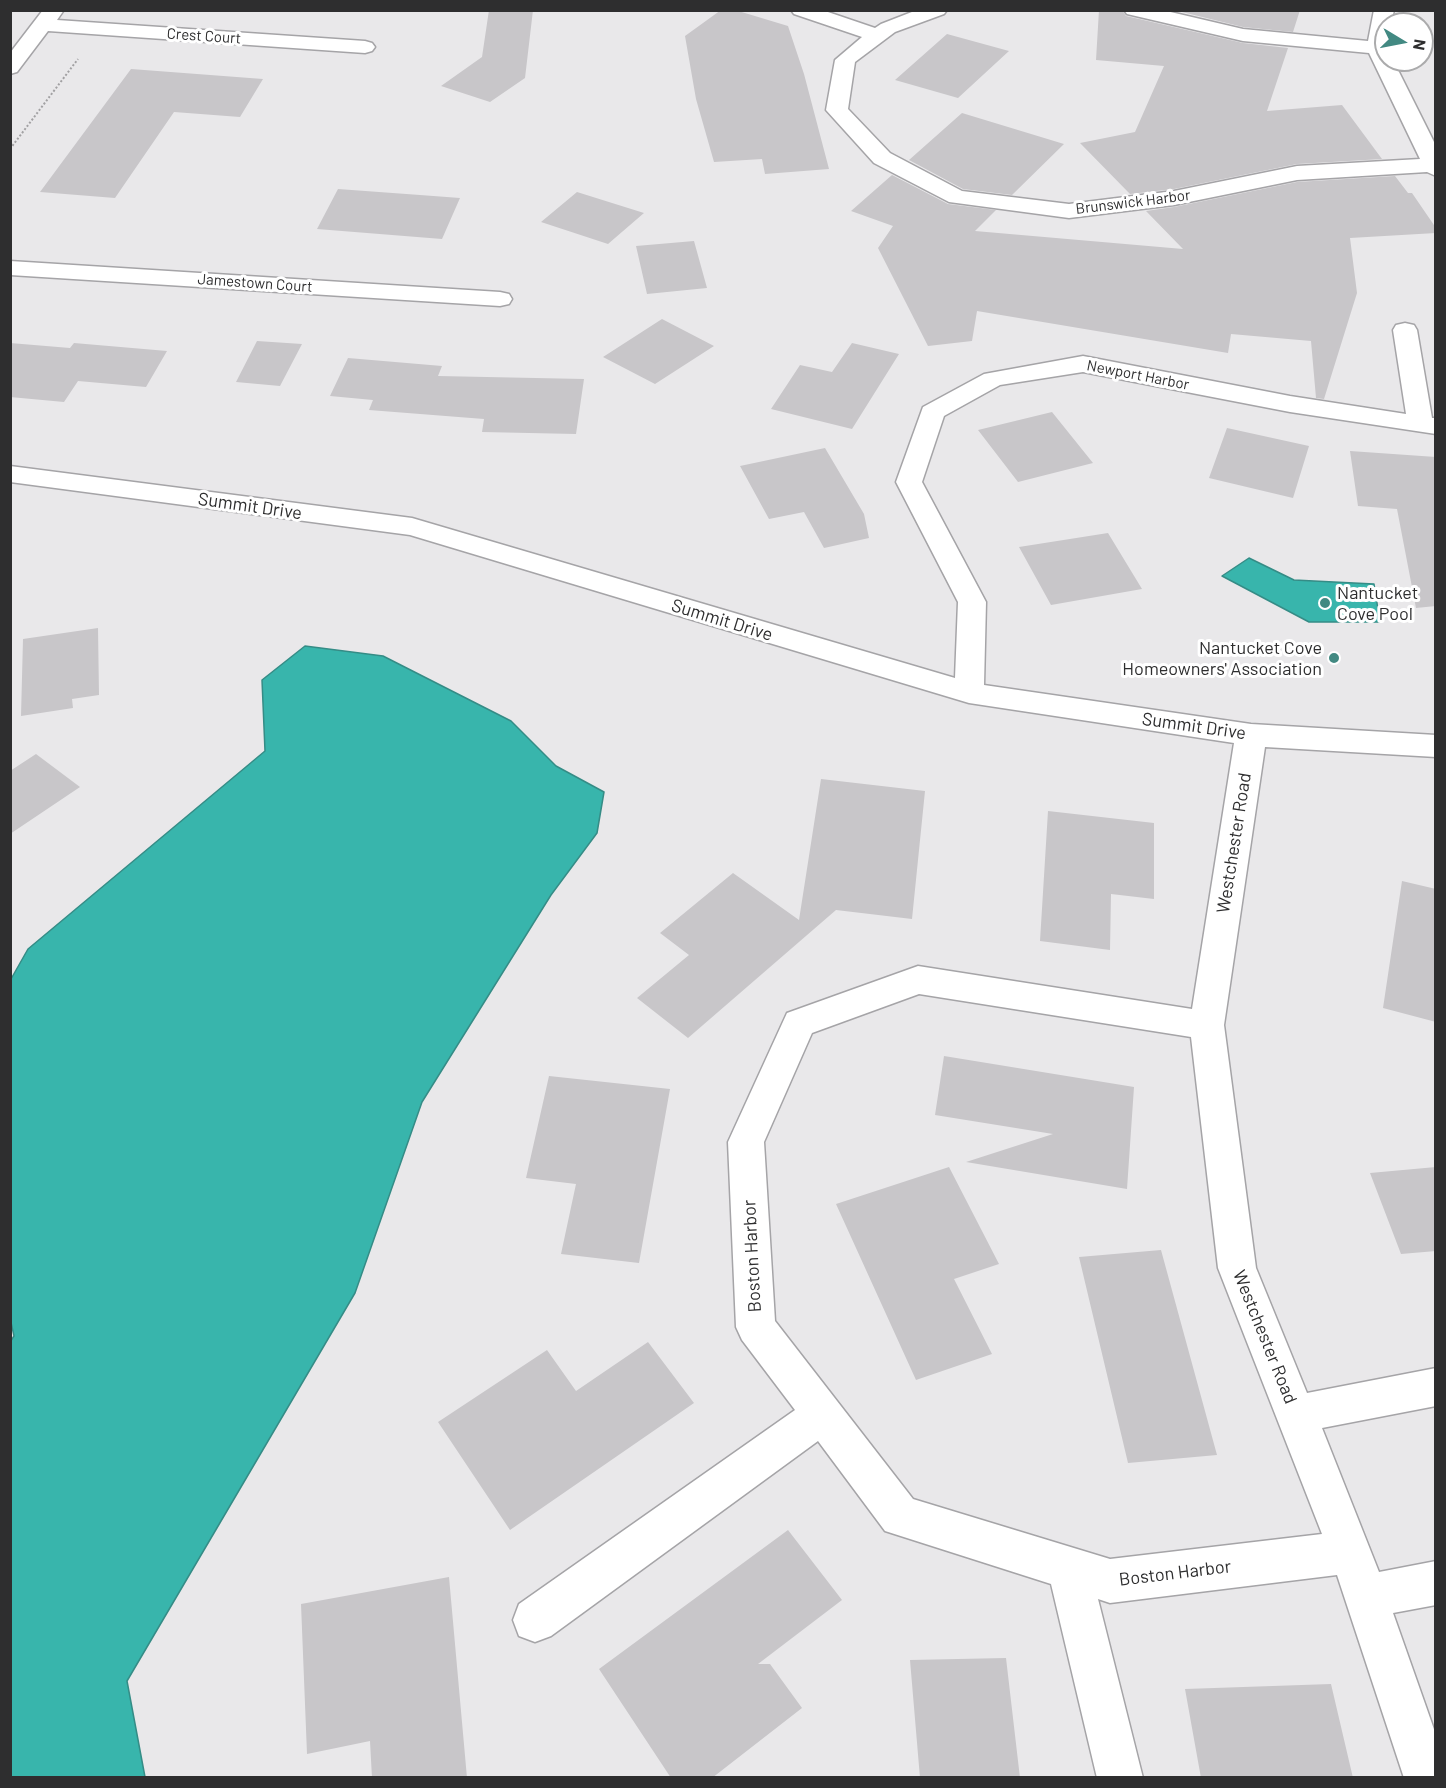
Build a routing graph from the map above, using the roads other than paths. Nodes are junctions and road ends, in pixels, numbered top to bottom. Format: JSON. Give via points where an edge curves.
{"nodes":[{"id":1,"x":801,"y":10,"type":"edge"},
{"id":2,"x":937,"y":10,"type":"edge"},
{"id":3,"x":1134,"y":10,"type":"edge"},
{"id":4,"x":44,"y":24,"type":"edge"},
{"id":5,"x":10,"y":34,"type":"edge"},
{"id":6,"x":878,"y":36,"type":"junction"},
{"id":7,"x":366,"y":47,"type":"dead end"},
{"id":8,"x":1374,"y":48,"type":"edge"},
{"id":9,"x":10,"y":68,"type":"edge"},
{"id":10,"x":1389,"y":72,"type":"edge"},
{"id":11,"x":1434,"y":166,"type":"edge"},
{"id":12,"x":10,"y":268,"type":"edge"},
{"id":13,"x":500,"y":299,"type":"dead end"},
{"id":14,"x":1405,"y":330,"type":"dead end"},
{"id":15,"x":1428,"y":424,"type":"edge"},
{"id":16,"x":10,"y":474,"type":"edge"},
{"id":17,"x":969,"y":693,"type":"junction"},
{"id":18,"x":1251,"y":735,"type":"junction"},
{"id":19,"x":1436,"y":746,"type":"edge"},
{"id":20,"x":1207,"y":1025,"type":"junction"},
{"id":21,"x":1436,"y":1387,"type":"edge"},
{"id":22,"x":823,"y":1414,"type":"junction"},
{"id":23,"x":1296,"y":1414,"type":"junction"},
{"id":24,"x":1351,"y":1552,"type":"junction"},
{"id":25,"x":1069,"y":1568,"type":"junction"},
{"id":26,"x":1436,"y":1583,"type":"edge"},
{"id":27,"x":1366,"y":1596,"type":"junction"},
{"id":28,"x":535,"y":1620,"type":"dead end"},
{"id":29,"x":1120,"y":1778,"type":"edge"},
{"id":30,"x":1428,"y":1778,"type":"edge"}],
"edges":[{"from":1,"to":6,"type":"street"},
{"from":2,"to":6,"type":"street","name":"Brunswick Harbor","via":[[888,28]]},
{"from":3,"to":8,"type":"street","via":[[1243,35]]},
{"from":4,"to":5,"type":"street","name":"Crest Court"},
{"from":4,"to":7,"type":"street","name":"Crest Court"},
{"from":4,"to":9,"type":"street"},
{"from":6,"to":11,"type":"street","name":"Brunswick Harbor","via":[[845,60],[837,110],[882,158],[957,197],[1069,211],[1174,198],[1297,173]]},
{"from":10,"to":11,"type":"street"},
{"from":12,"to":13,"type":"street","name":"Jamestown Court"},
{"from":14,"to":15,"type":"street"},
{"from":15,"to":17,"type":"street","name":"Newport Harbor","via":[[1290,404],[1083,364],[993,379],[932,412],[909,482],[972,602]]},
{"from":16,"to":17,"type":"street","name":"Summit Drive","via":[[412,527]]},
{"from":17,"to":18,"type":"street","name":"Summit Drive"},
{"from":18,"to":19,"type":"street","name":"Summit Drive"},
{"from":18,"to":20,"type":"street","name":"Westchester Road"},
{"from":20,"to":22,"type":"street","name":"Boston Harbor","via":[[918,980],[799,1023],[746,1142],[756,1327]]},
{"from":20,"to":23,"type":"street","name":"Westchester Road","via":[[1237,1268]]},
{"from":21,"to":23,"type":"street"},
{"from":22,"to":25,"type":"street","name":"Boston Harbor","via":[[900,1516]]},
{"from":22,"to":28,"type":"street"},
{"from":23,"to":24,"type":"street","name":"Westchester Road"},
{"from":24,"to":25,"type":"street","name":"Boston Harbor","via":[[1110,1581]]},
{"from":24,"to":27,"type":"street","name":"Westchester Road"},
{"from":25,"to":29,"type":"street"},
{"from":26,"to":27,"type":"street"},
{"from":27,"to":30,"type":"street","name":"Westchester Road"}]}
